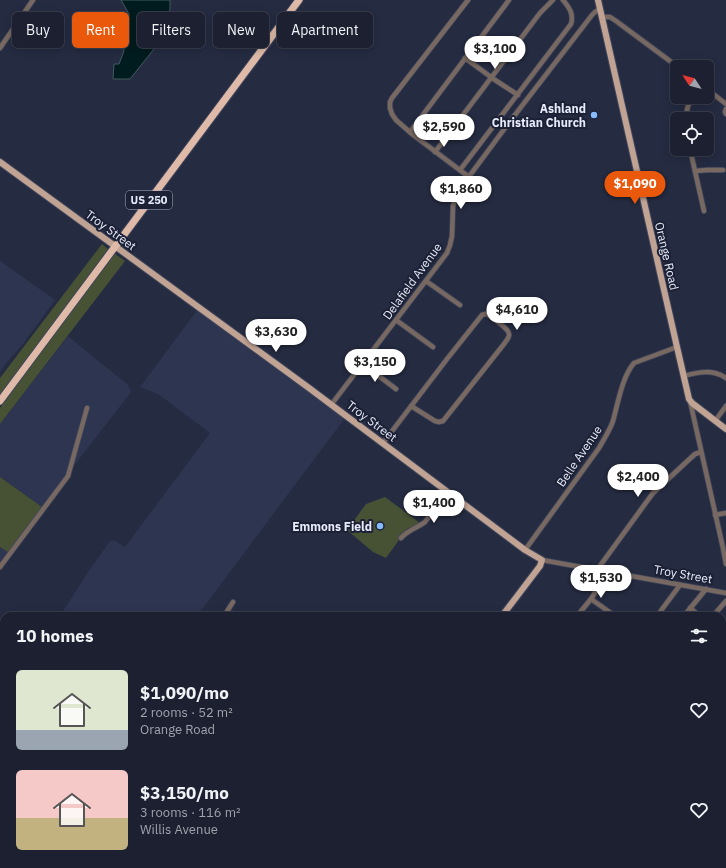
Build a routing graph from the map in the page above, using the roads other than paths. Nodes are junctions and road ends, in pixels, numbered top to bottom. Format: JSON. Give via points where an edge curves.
{"nodes":[{"id":1,"x":33,"y":0,"type":"edge"},
{"id":2,"x":298,"y":0,"type":"edge"},
{"id":3,"x":468,"y":0,"type":"edge"},
{"id":4,"x":509,"y":0,"type":"edge"},
{"id":5,"x":553,"y":0,"type":"edge"},
{"id":6,"x":563,"y":0,"type":"edge"},
{"id":7,"x":598,"y":0,"type":"edge"},
{"id":8,"x":600,"y":9,"type":"junction"},
{"id":9,"x":602,"y":17,"type":"junction"},
{"id":10,"x":0,"y":48,"type":"edge"},
{"id":11,"x":465,"y":58,"type":"junction"},
{"id":12,"x":670,"y":61,"type":"edge"},
{"id":13,"x":491,"y":77,"type":"junction"},
{"id":14,"x":518,"y":95,"type":"junction"},
{"id":15,"x":714,"y":95,"type":"edge"},
{"id":16,"x":726,"y":104,"type":"edge"},
{"id":17,"x":726,"y":109,"type":"edge"},
{"id":18,"x":726,"y":114,"type":"edge"},
{"id":19,"x":410,"y":132,"type":"junction"},
{"id":20,"x":435,"y":152,"type":"junction"},
{"id":21,"x":692,"y":156,"type":"edge"},
{"id":22,"x":0,"y":162,"type":"edge"},
{"id":23,"x":460,"y":170,"type":"junction"},
{"id":24,"x":723,"y":170,"type":"dead end"},
{"id":25,"x":695,"y":171,"type":"junction"},
{"id":26,"x":469,"y":177,"type":"junction"},
{"id":27,"x":704,"y":211,"type":"dead end"},
{"id":28,"x":115,"y":247,"type":"junction"},
{"id":29,"x":426,"y":281,"type":"junction"},
{"id":30,"x":460,"y":305,"type":"dead end"},
{"id":31,"x":396,"y":320,"type":"junction"},
{"id":32,"x":433,"y":347,"type":"dead end"},
{"id":33,"x":677,"y":347,"type":"junction"},
{"id":34,"x":363,"y":364,"type":"junction"},
{"id":35,"x":683,"y":376,"type":"junction"},
{"id":36,"x":726,"y":378,"type":"edge"},
{"id":37,"x":396,"y":389,"type":"dead end"},
{"id":38,"x":0,"y":401,"type":"edge"},
{"id":39,"x":690,"y":401,"type":"junction"},
{"id":40,"x":331,"y":405,"type":"junction"},
{"id":41,"x":411,"y":406,"type":"junction"},
{"id":42,"x":726,"y":406,"type":"edge"},
{"id":43,"x":87,"y":408,"type":"dead end"},
{"id":44,"x":715,"y":421,"type":"junction"},
{"id":45,"x":726,"y":429,"type":"edge"},
{"id":46,"x":382,"y":443,"type":"junction"},
{"id":47,"x":701,"y":452,"type":"junction"},
{"id":48,"x":448,"y":492,"type":"junction"},
{"id":49,"x":726,"y":513,"type":"edge"},
{"id":50,"x":716,"y":515,"type":"junction"},
{"id":51,"x":402,"y":538,"type":"dead end"},
{"id":52,"x":525,"y":550,"type":"junction"},
{"id":53,"x":542,"y":560,"type":"junction"},
{"id":54,"x":726,"y":564,"type":"edge"},
{"id":55,"x":0,"y":567,"type":"edge"},
{"id":56,"x":596,"y":570,"type":"junction"},
{"id":57,"x":602,"y":571,"type":"junction"},
{"id":58,"x":680,"y":585,"type":"junction"},
{"id":59,"x":706,"y":589,"type":"junction"},
{"id":60,"x":726,"y":593,"type":"edge"},
{"id":61,"x":591,"y":599,"type":"junction"},
{"id":62,"x":726,"y":600,"type":"edge"},
{"id":63,"x":233,"y":602,"type":"dead end"},
{"id":64,"x":690,"y":608,"type":"junction"},
{"id":65,"x":227,"y":612,"type":"edge"},
{"id":66,"x":505,"y":612,"type":"edge"},
{"id":67,"x":580,"y":612,"type":"edge"},
{"id":68,"x":609,"y":612,"type":"edge"},
{"id":69,"x":660,"y":612,"type":"edge"},
{"id":70,"x":687,"y":612,"type":"edge"},
{"id":71,"x":695,"y":612,"type":"edge"},
{"id":72,"x":716,"y":612,"type":"edge"}],
"edges":[{"from":1,"to":10,"type":"street"},
{"from":2,"to":28,"type":"highway","number":"US 250"},
{"from":3,"to":19,"type":"street","via":[[392,98],[392,114]]},
{"from":4,"to":11,"type":"street"},
{"from":5,"to":13,"type":"street","via":[[540,12]]},
{"from":6,"to":14,"type":"street","via":[[571,13],[571,24]]},
{"from":7,"to":8,"type":"main road","name":"Orange Road"},
{"from":8,"to":9,"type":"main road","name":"Orange Road"},
{"from":8,"to":26,"type":"street","name":"Delafield Avenue","via":[[592,15]]},
{"from":9,"to":12,"type":"street","via":[[610,17]]},
{"from":9,"to":33,"type":"main road","name":"Orange Road"},
{"from":11,"to":13,"type":"street"},
{"from":11,"to":19,"type":"street"},
{"from":13,"to":14,"type":"street"},
{"from":13,"to":20,"type":"street"},
{"from":14,"to":23,"type":"street"},
{"from":15,"to":16,"type":"street"},
{"from":17,"to":18,"type":"street"},
{"from":19,"to":20,"type":"street"},
{"from":20,"to":23,"type":"street"},
{"from":21,"to":25,"type":"street"},
{"from":22,"to":28,"type":"main road","name":"Troy Street"},
{"from":23,"to":26,"type":"street"},
{"from":24,"to":25,"type":"street"},
{"from":25,"to":27,"type":"street"},
{"from":26,"to":29,"type":"street","name":"Delafield Avenue","via":[[454,199],[452,236],[447,253]]},
{"from":28,"to":38,"type":"highway","number":"US 250"},
{"from":28,"to":40,"type":"main road","name":"Troy Street"},
{"from":29,"to":30,"type":"street"},
{"from":29,"to":31,"type":"street","name":"Delafield Avenue"},
{"from":31,"to":32,"type":"street"},
{"from":31,"to":34,"type":"street","name":"Delafield Avenue"},
{"from":33,"to":35,"type":"main road","name":"Orange Road"},
{"from":33,"to":52,"type":"street","name":"Belle Avenue","via":[[631,366],[603,442]]},
{"from":34,"to":37,"type":"street"},
{"from":34,"to":40,"type":"street","name":"Delafield Avenue"},
{"from":35,"to":36,"type":"street","via":[[706,371]]},
{"from":35,"to":39,"type":"main road","name":"Orange Road"},
{"from":39,"to":44,"type":"main road"},
{"from":39,"to":47,"type":"street","name":"Orange Road"},
{"from":40,"to":46,"type":"main road","name":"Troy Street"},
{"from":41,"to":41,"type":"street","via":[[435,421],[443,421],[504,344],[509,336],[506,328],[487,314],[483,314]]},
{"from":41,"to":46,"type":"street"},
{"from":42,"to":44,"type":"street"},
{"from":43,"to":55,"type":"street","via":[[68,476]]},
{"from":44,"to":45,"type":"main road"},
{"from":46,"to":48,"type":"main road","name":"Troy Street"},
{"from":47,"to":50,"type":"street","name":"Orange Road"},
{"from":47,"to":56,"type":"street","via":[[695,454],[652,493]]},
{"from":48,"to":51,"type":"street","via":[[425,522],[407,532]]},
{"from":48,"to":52,"type":"main road","name":"Troy Street"},
{"from":49,"to":50,"type":"street"},
{"from":50,"to":54,"type":"street","name":"Orange Road"},
{"from":52,"to":53,"type":"main road","name":"Troy Street"},
{"from":53,"to":56,"type":"street","name":"Troy Street"},
{"from":53,"to":66,"type":"main road"},
{"from":56,"to":57,"type":"street","name":"Troy Street"},
{"from":57,"to":58,"type":"street","name":"Troy Street"},
{"from":57,"to":61,"type":"street","via":[[598,588]]},
{"from":58,"to":59,"type":"street","name":"Troy Street"},
{"from":58,"to":69,"type":"street"},
{"from":59,"to":60,"type":"street","name":"Troy Street"},
{"from":59,"to":64,"type":"street"},
{"from":61,"to":67,"type":"street"},
{"from":61,"to":68,"type":"street"},
{"from":62,"to":72,"type":"street"},
{"from":63,"to":65,"type":"street"},
{"from":64,"to":70,"type":"street"},
{"from":64,"to":71,"type":"street"}]}
